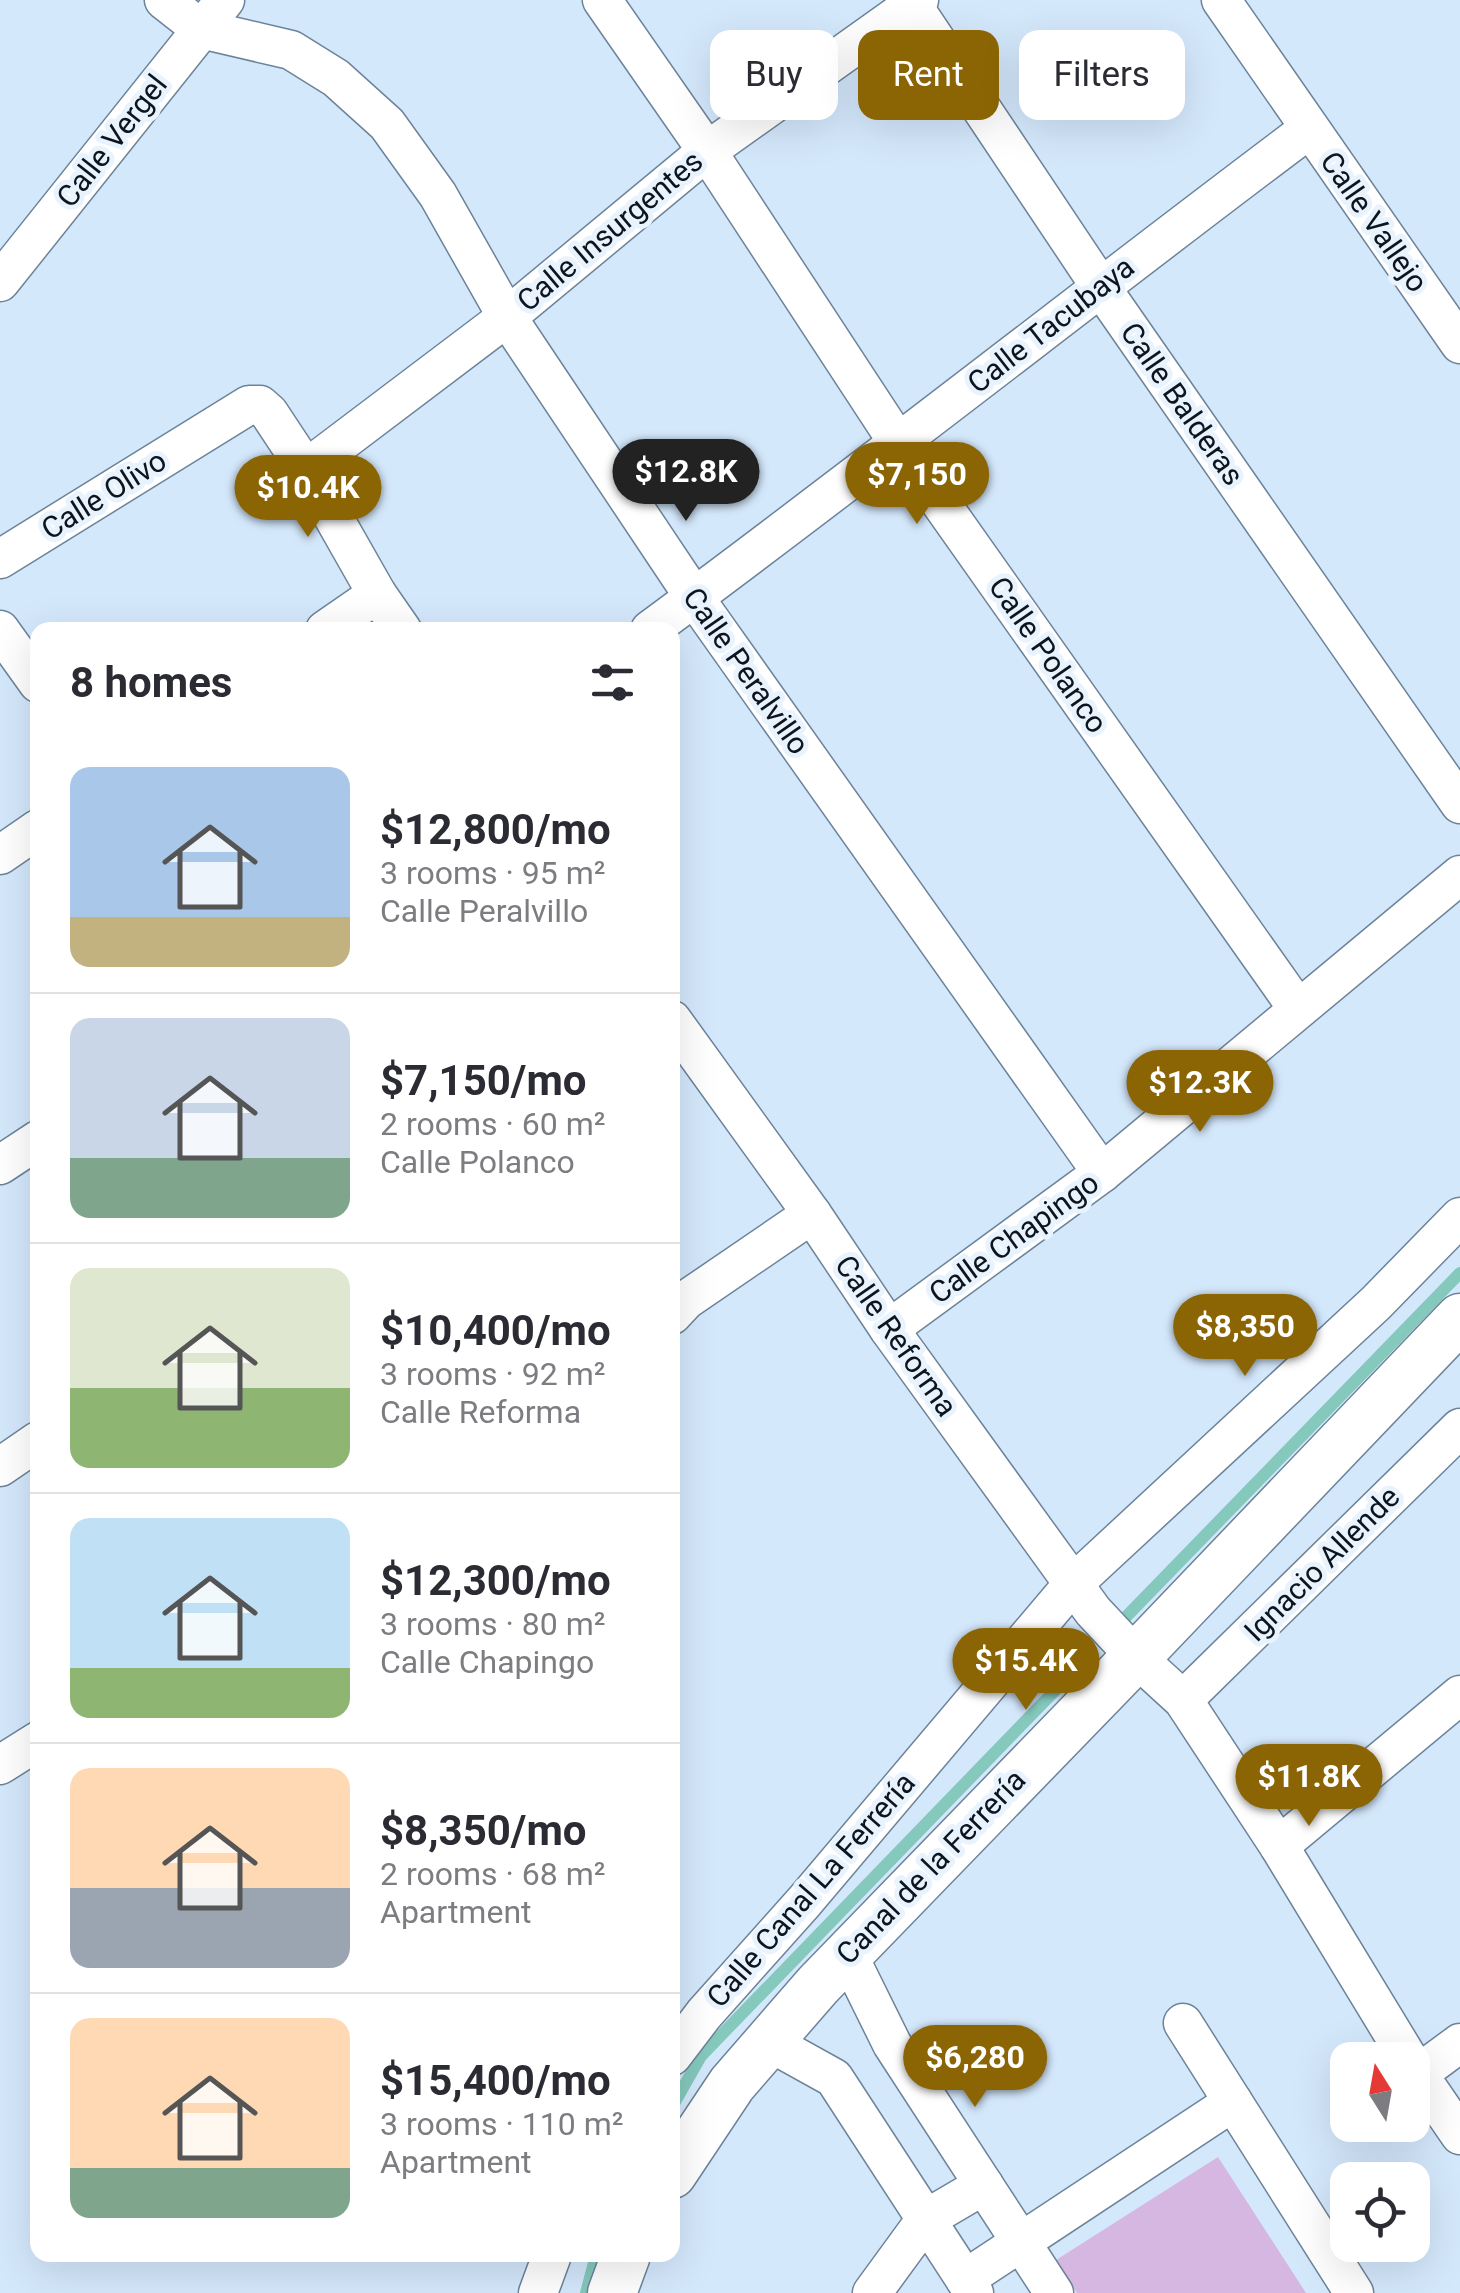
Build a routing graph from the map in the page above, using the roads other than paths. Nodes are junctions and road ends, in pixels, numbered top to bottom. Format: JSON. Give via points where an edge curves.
{"nodes":[{"id":1,"x":164,"y":0,"type":"edge"},
{"id":2,"x":225,"y":0,"type":"edge"},
{"id":3,"x":602,"y":0,"type":"edge"},
{"id":4,"x":1221,"y":0,"type":"edge"},
{"id":5,"x":914,"y":2,"type":"edge"},
{"id":6,"x":201,"y":29,"type":"junction"},
{"id":7,"x":1309,"y":129,"type":"junction"},
{"id":8,"x":708,"y":150,"type":"junction"},
{"id":9,"x":0,"y":282,"type":"edge"},
{"id":10,"x":1100,"y":286,"type":"junction"},
{"id":11,"x":507,"y":317,"type":"junction"},
{"id":12,"x":1460,"y":344,"type":"edge"},
{"id":13,"x":899,"y":444,"type":"junction"},
{"id":14,"x":306,"y":469,"type":"junction"},
{"id":15,"x":0,"y":559,"type":"edge"},
{"id":16,"x":377,"y":594,"type":"junction"},
{"id":17,"x":694,"y":598,"type":"junction"},
{"id":18,"x":337,"y":622,"type":"edge"},
{"id":19,"x":396,"y":622,"type":"edge"},
{"id":20,"x":661,"y":622,"type":"edge"},
{"id":21,"x":0,"y":630,"type":"edge"},
{"id":22,"x":30,"y":672,"type":"edge"},
{"id":23,"x":1460,"y":804,"type":"edge"},
{"id":24,"x":30,"y":834,"type":"edge"},
{"id":25,"x":0,"y":855,"type":"edge"},
{"id":26,"x":1460,"y":876,"type":"edge"},
{"id":27,"x":1298,"y":1009,"type":"junction"},
{"id":28,"x":680,"y":1031,"type":"edge"},
{"id":29,"x":30,"y":1145,"type":"edge"},
{"id":30,"x":0,"y":1165,"type":"edge"},
{"id":31,"x":1102,"y":1174,"type":"junction"},
{"id":32,"x":812,"y":1214,"type":"junction"},
{"id":33,"x":1460,"y":1217,"type":"edge"},
{"id":34,"x":680,"y":1306,"type":"edge"},
{"id":35,"x":1460,"y":1318,"type":"edge"},
{"id":36,"x":889,"y":1329,"type":"junction"},
{"id":37,"x":1460,"y":1428,"type":"edge"},
{"id":38,"x":30,"y":1446,"type":"edge"},
{"id":39,"x":0,"y":1466,"type":"edge"},
{"id":40,"x":1083,"y":1598,"type":"junction"},
{"id":41,"x":1130,"y":1652,"type":"junction"},
{"id":42,"x":1460,"y":1695,"type":"edge"},
{"id":43,"x":1183,"y":1700,"type":"junction"},
{"id":44,"x":30,"y":1746,"type":"edge"},
{"id":45,"x":0,"y":1765,"type":"edge"},
{"id":46,"x":1279,"y":1846,"type":"junction"},
{"id":47,"x":848,"y":1955,"type":"junction"},
{"id":48,"x":1183,"y":2023,"type":"dead end"},
{"id":49,"x":769,"y":2042,"type":"junction"},
{"id":50,"x":1398,"y":2042,"type":"edge"},
{"id":51,"x":1460,"y":2042,"type":"edge"},
{"id":52,"x":680,"y":2046,"type":"edge"},
{"id":53,"x":1430,"y":2057,"type":"edge"},
{"id":54,"x":1430,"y":2091,"type":"edge"},
{"id":55,"x":1233,"y":2102,"type":"junction"},
{"id":56,"x":1460,"y":2134,"type":"edge"},
{"id":57,"x":680,"y":2162,"type":"edge"},
{"id":58,"x":984,"y":2184,"type":"junction"},
{"id":59,"x":926,"y":2220,"type":"junction"},
{"id":60,"x":1021,"y":2242,"type":"junction"},
{"id":61,"x":549,"y":2262,"type":"edge"},
{"id":62,"x":623,"y":2262,"type":"edge"},
{"id":63,"x":969,"y":2286,"type":"edge"},
{"id":64,"x":538,"y":2293,"type":"edge"},
{"id":65,"x":612,"y":2293,"type":"edge"},
{"id":66,"x":872,"y":2293,"type":"edge"},
{"id":67,"x":1054,"y":2293,"type":"edge"},
{"id":68,"x":1354,"y":2293,"type":"edge"}],
"edges":[{"from":1,"to":6,"type":"street","name":"Calle Peralvillo"},
{"from":2,"to":6,"type":"street","name":"Calle Vergel"},
{"from":3,"to":8,"type":"street","name":"Calle Polanco"},
{"from":4,"to":7,"type":"street","name":"Calle Vallejo"},
{"from":5,"to":8,"type":"street","name":"Calle Insurgentes"},
{"from":5,"to":10,"type":"street","name":"Calle Balderas"},
{"from":6,"to":9,"type":"street","name":"Calle Vergel"},
{"from":6,"to":11,"type":"street","name":"Calle Peralvillo","via":[[291,50],[371,108],[438,195]]},
{"from":7,"to":10,"type":"street","name":"Calle Tacubaya"},
{"from":7,"to":12,"type":"street","name":"Calle Vallejo"},
{"from":8,"to":11,"type":"street","name":"Calle Insurgentes"},
{"from":8,"to":13,"type":"street","name":"Calle Polanco"},
{"from":10,"to":13,"type":"street","name":"Calle Tacubaya"},
{"from":10,"to":23,"type":"street","name":"Calle Balderas"},
{"from":11,"to":14,"type":"street","name":"Calle Insurgentes"},
{"from":11,"to":17,"type":"street","name":"Calle Peralvillo"},
{"from":13,"to":17,"type":"street","name":"Calle Tacubaya"},
{"from":13,"to":27,"type":"street","name":"Calle Polanco"},
{"from":14,"to":15,"type":"street","name":"Calle Olivo","via":[[270,413],[249,406]]},
{"from":14,"to":16,"type":"street"},
{"from":16,"to":18,"type":"street"},
{"from":16,"to":19,"type":"street"},
{"from":17,"to":20,"type":"street","name":"Calle Tacubaya"},
{"from":17,"to":31,"type":"street","name":"Calle Peralvillo"},
{"from":21,"to":22,"type":"street"},
{"from":24,"to":25,"type":"street"},
{"from":26,"to":27,"type":"street","name":"Calle Chapingo"},
{"from":27,"to":31,"type":"street","name":"Calle Chapingo"},
{"from":28,"to":32,"type":"street","name":"Calle Reforma"},
{"from":29,"to":30,"type":"street"},
{"from":31,"to":36,"type":"street","name":"Calle Chapingo"},
{"from":32,"to":34,"type":"street"},
{"from":32,"to":36,"type":"street","name":"Calle Reforma"},
{"from":33,"to":40,"type":"street","name":"Calle Canal La Ferrería"},
{"from":35,"to":41,"type":"street","name":"Canal de la Ferrería"},
{"from":36,"to":40,"type":"street","name":"Calle Reforma"},
{"from":37,"to":43,"type":"street","name":"Ignacio Allende"},
{"from":38,"to":39,"type":"street"},
{"from":40,"to":41,"type":"street","name":"Calle Reforma"},
{"from":40,"to":52,"type":"street","name":"Calle Canal La Ferrería"},
{"from":41,"to":43,"type":"street","name":"Calle Reforma"},
{"from":41,"to":47,"type":"street","name":"Canal de la Ferrería"},
{"from":42,"to":46,"type":"street"},
{"from":43,"to":46,"type":"street","name":"Calle Reforma"},
{"from":44,"to":45,"type":"street"},
{"from":46,"to":50,"type":"street","name":"Calle Reforma"},
{"from":47,"to":49,"type":"street","name":"Canal de la Ferrería"},
{"from":47,"to":58,"type":"street","via":[[892,2044]]},
{"from":48,"to":55,"type":"street"},
{"from":49,"to":57,"type":"street","name":"Canal de la Ferrería"},
{"from":49,"to":59,"type":"street","via":[[834,2078]]},
{"from":51,"to":53,"type":"street"},
{"from":54,"to":56,"type":"street","name":"Calle Reforma"},
{"from":55,"to":60,"type":"street"},
{"from":55,"to":68,"type":"street"},
{"from":58,"to":59,"type":"street"},
{"from":58,"to":60,"type":"street"},
{"from":59,"to":63,"type":"street"},
{"from":59,"to":66,"type":"street"},
{"from":60,"to":63,"type":"street"},
{"from":60,"to":67,"type":"street"},
{"from":61,"to":64,"type":"street"},
{"from":62,"to":65,"type":"street"}]}
